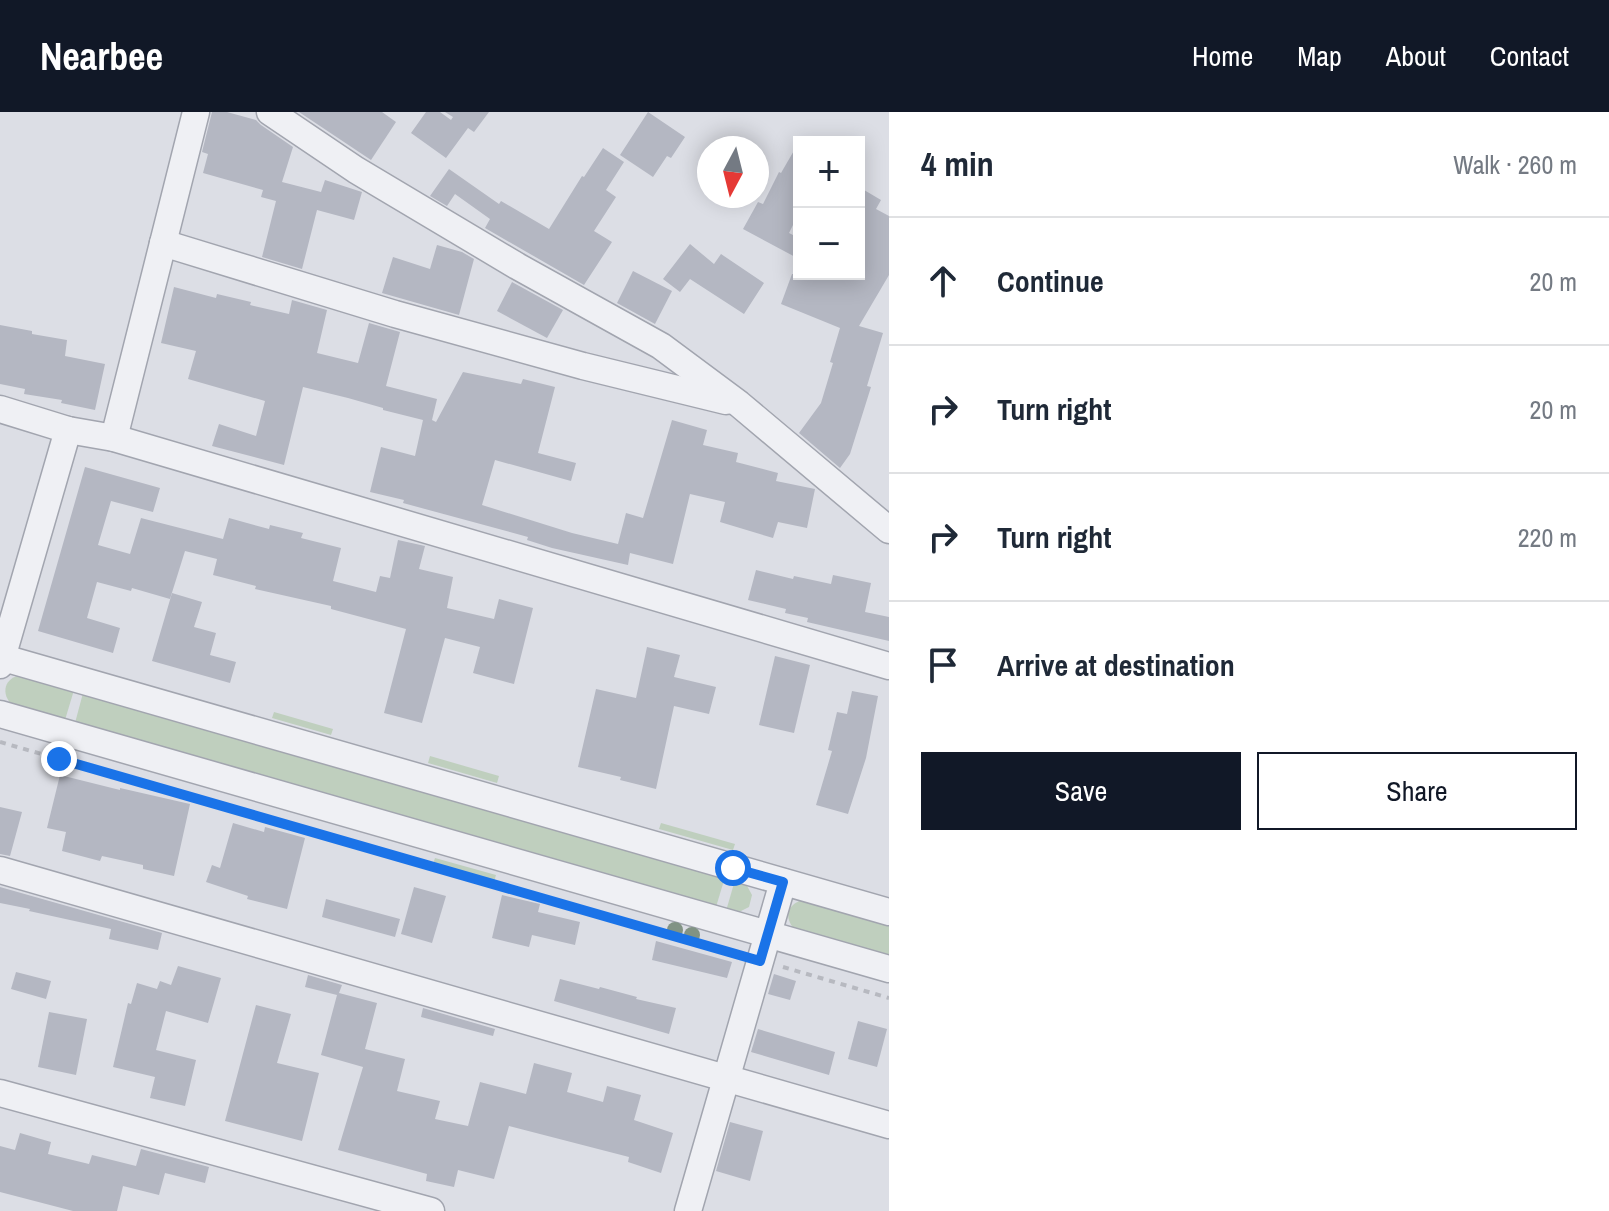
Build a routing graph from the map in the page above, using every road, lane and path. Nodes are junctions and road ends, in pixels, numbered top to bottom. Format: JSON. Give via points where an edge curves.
{"nodes":[{"id":1,"x":196,"y":112,"type":"edge"},
{"id":2,"x":270,"y":112,"type":"edge"},
{"id":3,"x":163,"y":243,"type":"junction"},
{"id":4,"x":739,"y":404,"type":"junction"},
{"id":5,"x":0,"y":409,"type":"edge"},
{"id":6,"x":68,"y":430,"type":"junction"},
{"id":7,"x":114,"y":438,"type":"junction"},
{"id":8,"x":889,"y":530,"type":"edge"},
{"id":9,"x":1,"y":660,"type":"edge"},
{"id":10,"x":889,"y":666,"type":"edge"},
{"id":11,"x":0,"y":714,"type":"edge"},
{"id":12,"x":0,"y":742,"type":"edge"},
{"id":13,"x":0,"y":870,"type":"edge"},
{"id":14,"x":783,"y":882,"type":"junction"},
{"id":15,"x":889,"y":912,"type":"edge"},
{"id":16,"x":767,"y":935,"type":"junction"},
{"id":17,"x":760,"y":961,"type":"junction"},
{"id":18,"x":889,"y":969,"type":"edge"},
{"id":19,"x":889,"y":998,"type":"edge"},
{"id":20,"x":726,"y":1078,"type":"junction"},
{"id":21,"x":0,"y":1093,"type":"edge"},
{"id":22,"x":889,"y":1125,"type":"edge"},
{"id":23,"x":431,"y":1211,"type":"edge"},
{"id":24,"x":688,"y":1211,"type":"edge"}],
"edges":[{"from":1,"to":3,"type":"street"},
{"from":2,"to":4,"type":"street","via":[[356,170],[661,346]]},
{"from":3,"to":4,"type":"street","via":[[395,314]]},
{"from":3,"to":7,"type":"street"},
{"from":4,"to":8,"type":"street"},
{"from":5,"to":6,"type":"street"},
{"from":6,"to":7,"type":"street"},
{"from":6,"to":9,"type":"street"},
{"from":7,"to":10,"type":"street"},
{"from":9,"to":14,"type":"street"},
{"from":11,"to":16,"type":"street"},
{"from":12,"to":17,"type":"path"},
{"from":13,"to":20,"type":"street"},
{"from":14,"to":15,"type":"street"},
{"from":14,"to":16,"type":"street"},
{"from":16,"to":17,"type":"street"},
{"from":16,"to":18,"type":"street"},
{"from":17,"to":19,"type":"path"},
{"from":17,"to":20,"type":"street"},
{"from":20,"to":22,"type":"street"},
{"from":20,"to":24,"type":"street"},
{"from":21,"to":23,"type":"street"}]}
